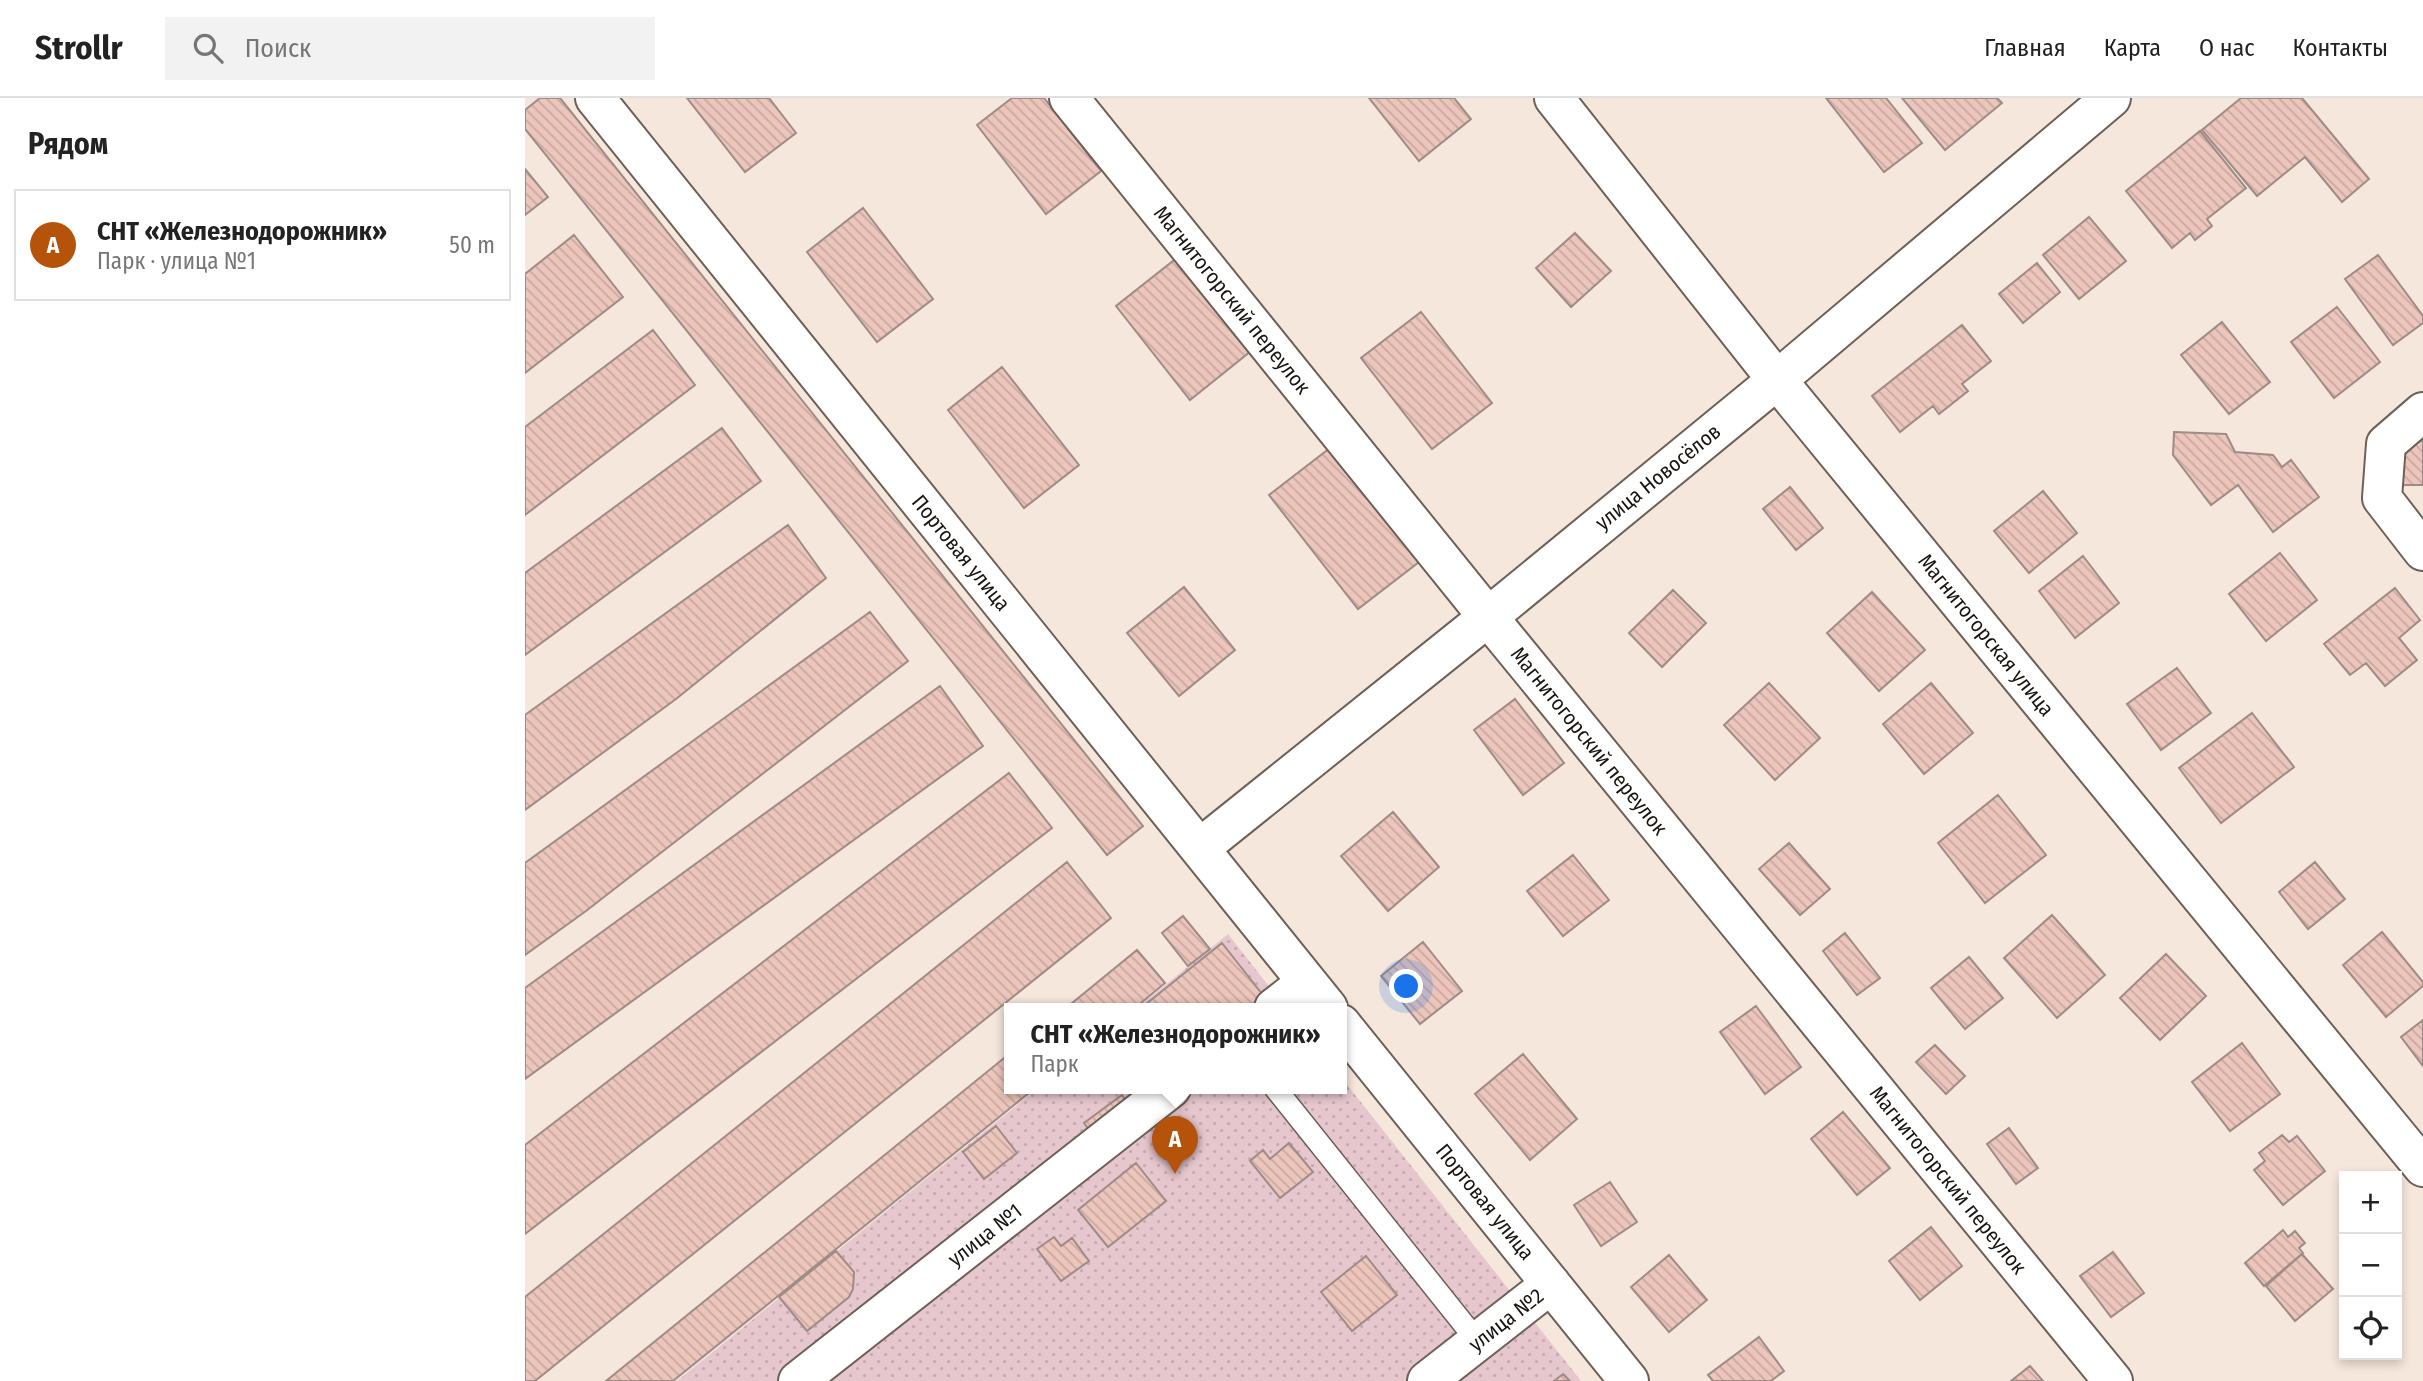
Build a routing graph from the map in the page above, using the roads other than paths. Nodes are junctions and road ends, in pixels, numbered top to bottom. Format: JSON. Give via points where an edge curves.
{"nodes":[{"id":1,"x":595,"y":98,"type":"edge"},
{"id":2,"x":1069,"y":98,"type":"edge"},
{"id":3,"x":1554,"y":98,"type":"edge"},
{"id":4,"x":2111,"y":98,"type":"edge"},
{"id":5,"x":1777,"y":380,"type":"junction"},
{"id":6,"x":2423,"y":412,"type":"edge"},
{"id":7,"x":2423,"y":551,"type":"edge"},
{"id":8,"x":1488,"y":617,"type":"junction"},
{"id":9,"x":1199,"y":848,"type":"junction"},
{"id":10,"x":1318,"y":995,"type":"edge"},
{"id":11,"x":1291,"y":1003,"type":"edge"},
{"id":12,"x":1347,"y":1031,"type":"edge"},
{"id":13,"x":1163,"y":1094,"type":"edge"},
{"id":14,"x":1280,"y":1094,"type":"edge"},
{"id":15,"x":2423,"y":1167,"type":"edge"},
{"id":16,"x":1551,"y":1284,"type":"junction"},
{"id":17,"x":1478,"y":1342,"type":"junction"},
{"id":18,"x":798,"y":1381,"type":"edge"},
{"id":19,"x":1427,"y":1381,"type":"edge"},
{"id":20,"x":1629,"y":1381,"type":"edge"},
{"id":21,"x":2113,"y":1381,"type":"edge"}],
"edges":[{"from":1,"to":9,"type":"street","name":"Портовая улица"},
{"from":2,"to":8,"type":"street","name":"Магнитогорский переулок"},
{"from":3,"to":5,"type":"street","name":"Магнитогорская улица"},
{"from":4,"to":5,"type":"street","name":"улица Новосёлов"},
{"from":5,"to":8,"type":"street","name":"улица Новосёлов"},
{"from":5,"to":15,"type":"street","name":"Магнитогорская улица"},
{"from":6,"to":7,"type":"street","via":[[2386,444],[2382,498]]},
{"from":8,"to":9,"type":"street","name":"улица Новосёлов"},
{"from":8,"to":21,"type":"street","name":"Магнитогорский переулок"},
{"from":9,"to":10,"type":"street","name":"Портовая улица"},
{"from":10,"to":11,"type":"street"},
{"from":12,"to":16,"type":"street","name":"Портовая улица"},
{"from":13,"to":18,"type":"street","name":"улица №1"},
{"from":14,"to":17,"type":"lane"},
{"from":16,"to":17,"type":"street","name":"улица №2"},
{"from":16,"to":20,"type":"street","name":"Портовая улица"},
{"from":17,"to":19,"type":"street","name":"улица №2"}]}
